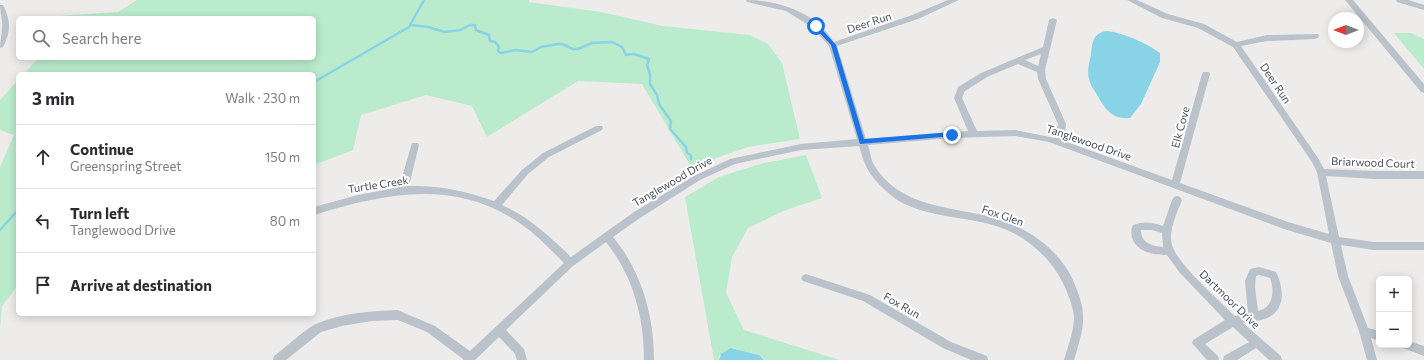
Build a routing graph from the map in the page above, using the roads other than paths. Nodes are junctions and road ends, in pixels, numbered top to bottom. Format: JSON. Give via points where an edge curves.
{"nodes":[{"id":1,"x":750,"y":0,"type":"edge"},
{"id":2,"x":955,"y":0,"type":"edge"},
{"id":3,"x":1131,"y":0,"type":"edge"},
{"id":4,"x":1349,"y":0,"type":"edge"},
{"id":5,"x":1400,"y":0,"type":"edge"},
{"id":6,"x":763,"y":1,"type":"edge"},
{"id":7,"x":0,"y":7,"type":"edge"},
{"id":8,"x":1424,"y":8,"type":"edge"},
{"id":9,"x":1053,"y":20,"type":"dead end"},
{"id":10,"x":1315,"y":36,"type":"dead end"},
{"id":11,"x":0,"y":45,"type":"edge"},
{"id":12,"x":833,"y":45,"type":"junction"},
{"id":13,"x":1236,"y":45,"type":"junction"},
{"id":14,"x":1045,"y":49,"type":"junction"},
{"id":15,"x":1019,"y":61,"type":"junction"},
{"id":16,"x":1041,"y":70,"type":"junction"},
{"id":17,"x":1206,"y":74,"type":"dead end"},
{"id":18,"x":1424,"y":90,"type":"edge"},
{"id":19,"x":599,"y":128,"type":"dead end"},
{"id":20,"x":974,"y":134,"type":"junction"},
{"id":21,"x":862,"y":142,"type":"junction"},
{"id":22,"x":1059,"y":142,"type":"junction"},
{"id":23,"x":415,"y":146,"type":"dead end"},
{"id":24,"x":1321,"y":172,"type":"junction"},
{"id":25,"x":1424,"y":175,"type":"edge"},
{"id":26,"x":1175,"y":185,"type":"junction"},
{"id":27,"x":403,"y":190,"type":"junction"},
{"id":28,"x":1177,"y":200,"type":"dead end"},
{"id":29,"x":496,"y":205,"type":"junction"},
{"id":30,"x":316,"y":210,"type":"edge"},
{"id":31,"x":1167,"y":231,"type":"junction"},
{"id":32,"x":607,"y":236,"type":"junction"},
{"id":33,"x":1336,"y":240,"type":"junction"},
{"id":34,"x":1424,"y":246,"type":"edge"},
{"id":35,"x":1169,"y":251,"type":"junction"},
{"id":36,"x":570,"y":263,"type":"junction"},
{"id":37,"x":806,"y":278,"type":"dead end"},
{"id":38,"x":1254,"y":317,"type":"dead end"},
{"id":39,"x":1235,"y":321,"type":"junction"},
{"id":40,"x":499,"y":330,"type":"junction"},
{"id":41,"x":1364,"y":331,"type":"junction"},
{"id":42,"x":1376,"y":335,"type":"edge"},
{"id":43,"x":1257,"y":342,"type":"junction"},
{"id":44,"x":1412,"y":347,"type":"edge"},
{"id":45,"x":1424,"y":351,"type":"edge"},
{"id":46,"x":470,"y":359,"type":"edge"},
{"id":47,"x":278,"y":360,"type":"edge"},
{"id":48,"x":522,"y":360,"type":"edge"},
{"id":49,"x":649,"y":360,"type":"edge"},
{"id":50,"x":983,"y":360,"type":"edge"},
{"id":51,"x":1069,"y":360,"type":"edge"},
{"id":52,"x":1214,"y":360,"type":"edge"},
{"id":53,"x":1228,"y":360,"type":"edge"},
{"id":54,"x":1277,"y":360,"type":"edge"},
{"id":55,"x":1372,"y":360,"type":"edge"}],
"edges":[{"from":1,"to":6,"type":"street"},
{"from":2,"to":12,"type":"street","name":"Deer Run","via":[[909,20]]},
{"from":3,"to":13,"type":"street","name":"Deer Run","via":[[1165,16],[1201,26]]},
{"from":4,"to":18,"type":"street"},
{"from":5,"to":8,"type":"street"},
{"from":6,"to":12,"type":"street","via":[[788,9],[816,26]]},
{"from":7,"to":11,"type":"street","via":[[7,28]]},
{"from":9,"to":14,"type":"street"},
{"from":10,"to":13,"type":"street","via":[[1267,38]]},
{"from":12,"to":21,"type":"street","name":"Fox Glen"},
{"from":13,"to":24,"type":"street","name":"Deer Run"},
{"from":14,"to":15,"type":"street"},
{"from":14,"to":16,"type":"street"},
{"from":15,"to":16,"type":"street"},
{"from":15,"to":20,"type":"street","via":[[984,75],[961,89],[958,98]]},
{"from":16,"to":22,"type":"street","via":[[1042,79],[1062,124]]},
{"from":17,"to":26,"type":"street","name":"Elk Cove"},
{"from":19,"to":29,"type":"street","via":[[546,154],[524,172]]},
{"from":20,"to":21,"type":"street","name":"Tanglewood Drive"},
{"from":20,"to":22,"type":"street","name":"Tanglewood Drive","via":[[1015,133]]},
{"from":21,"to":32,"type":"street","name":"Tanglewood Drive","via":[[801,147],[733,161],[697,178]]},
{"from":21,"to":51,"type":"street","name":"Fox Glen","via":[[870,166],[878,179],[898,195],[928,209],[979,218],[1019,231],[1048,252],[1071,286],[1079,317]]},
{"from":22,"to":26,"type":"street","name":"Tanglewood Drive"},
{"from":23,"to":27,"type":"street"},
{"from":24,"to":25,"type":"street","name":"Briarwood Court"},
{"from":24,"to":33,"type":"street","name":"Deer Run"},
{"from":26,"to":33,"type":"street","name":"Tanglewood Drive","via":[[1287,226]]},
{"from":27,"to":29,"type":"street","name":"Turtle Creek","via":[[427,190],[466,196]]},
{"from":27,"to":30,"type":"street","name":"Turtle Creek","via":[[348,200]]},
{"from":28,"to":31,"type":"street"},
{"from":29,"to":36,"type":"street","name":"Turtle Creek","via":[[536,231]]},
{"from":31,"to":35,"type":"street"},
{"from":31,"to":35,"type":"street","via":[[1153,226],[1142,225],[1136,228],[1138,240],[1150,250]]},
{"from":32,"to":36,"type":"street","name":"Tanglewood Drive"},
{"from":32,"to":49,"type":"street","via":[[616,246],[632,277],[645,312],[649,335]]},
{"from":33,"to":34,"type":"street","name":"Tanglewood Drive","via":[[1374,246]]},
{"from":33,"to":41,"type":"street","name":"Deer Run","via":[[1343,276]]},
{"from":35,"to":39,"type":"street","name":"Dartmoor Drive","via":[[1188,276]]},
{"from":36,"to":40,"type":"street","name":"Tanglewood Drive"},
{"from":37,"to":50,"type":"street","name":"Fox Run","via":[[866,298],[947,344]]},
{"from":38,"to":39,"type":"street"},
{"from":39,"to":43,"type":"street","name":"Dartmoor Drive"},
{"from":39,"to":52,"type":"street","via":[[1197,343]]},
{"from":40,"to":46,"type":"street","name":"Tanglewood Drive"},
{"from":40,"to":48,"type":"street","via":[[520,352]]},
{"from":41,"to":42,"type":"street"},
{"from":41,"to":55,"type":"street","name":"Deer Run"},
{"from":43,"to":53,"type":"street"},
{"from":43,"to":54,"type":"street","name":"Dartmoor Drive"},
{"from":44,"to":45,"type":"street"},
{"from":46,"to":47,"type":"street","via":[[432,329],[398,315],[372,316],[318,328]]}]}
